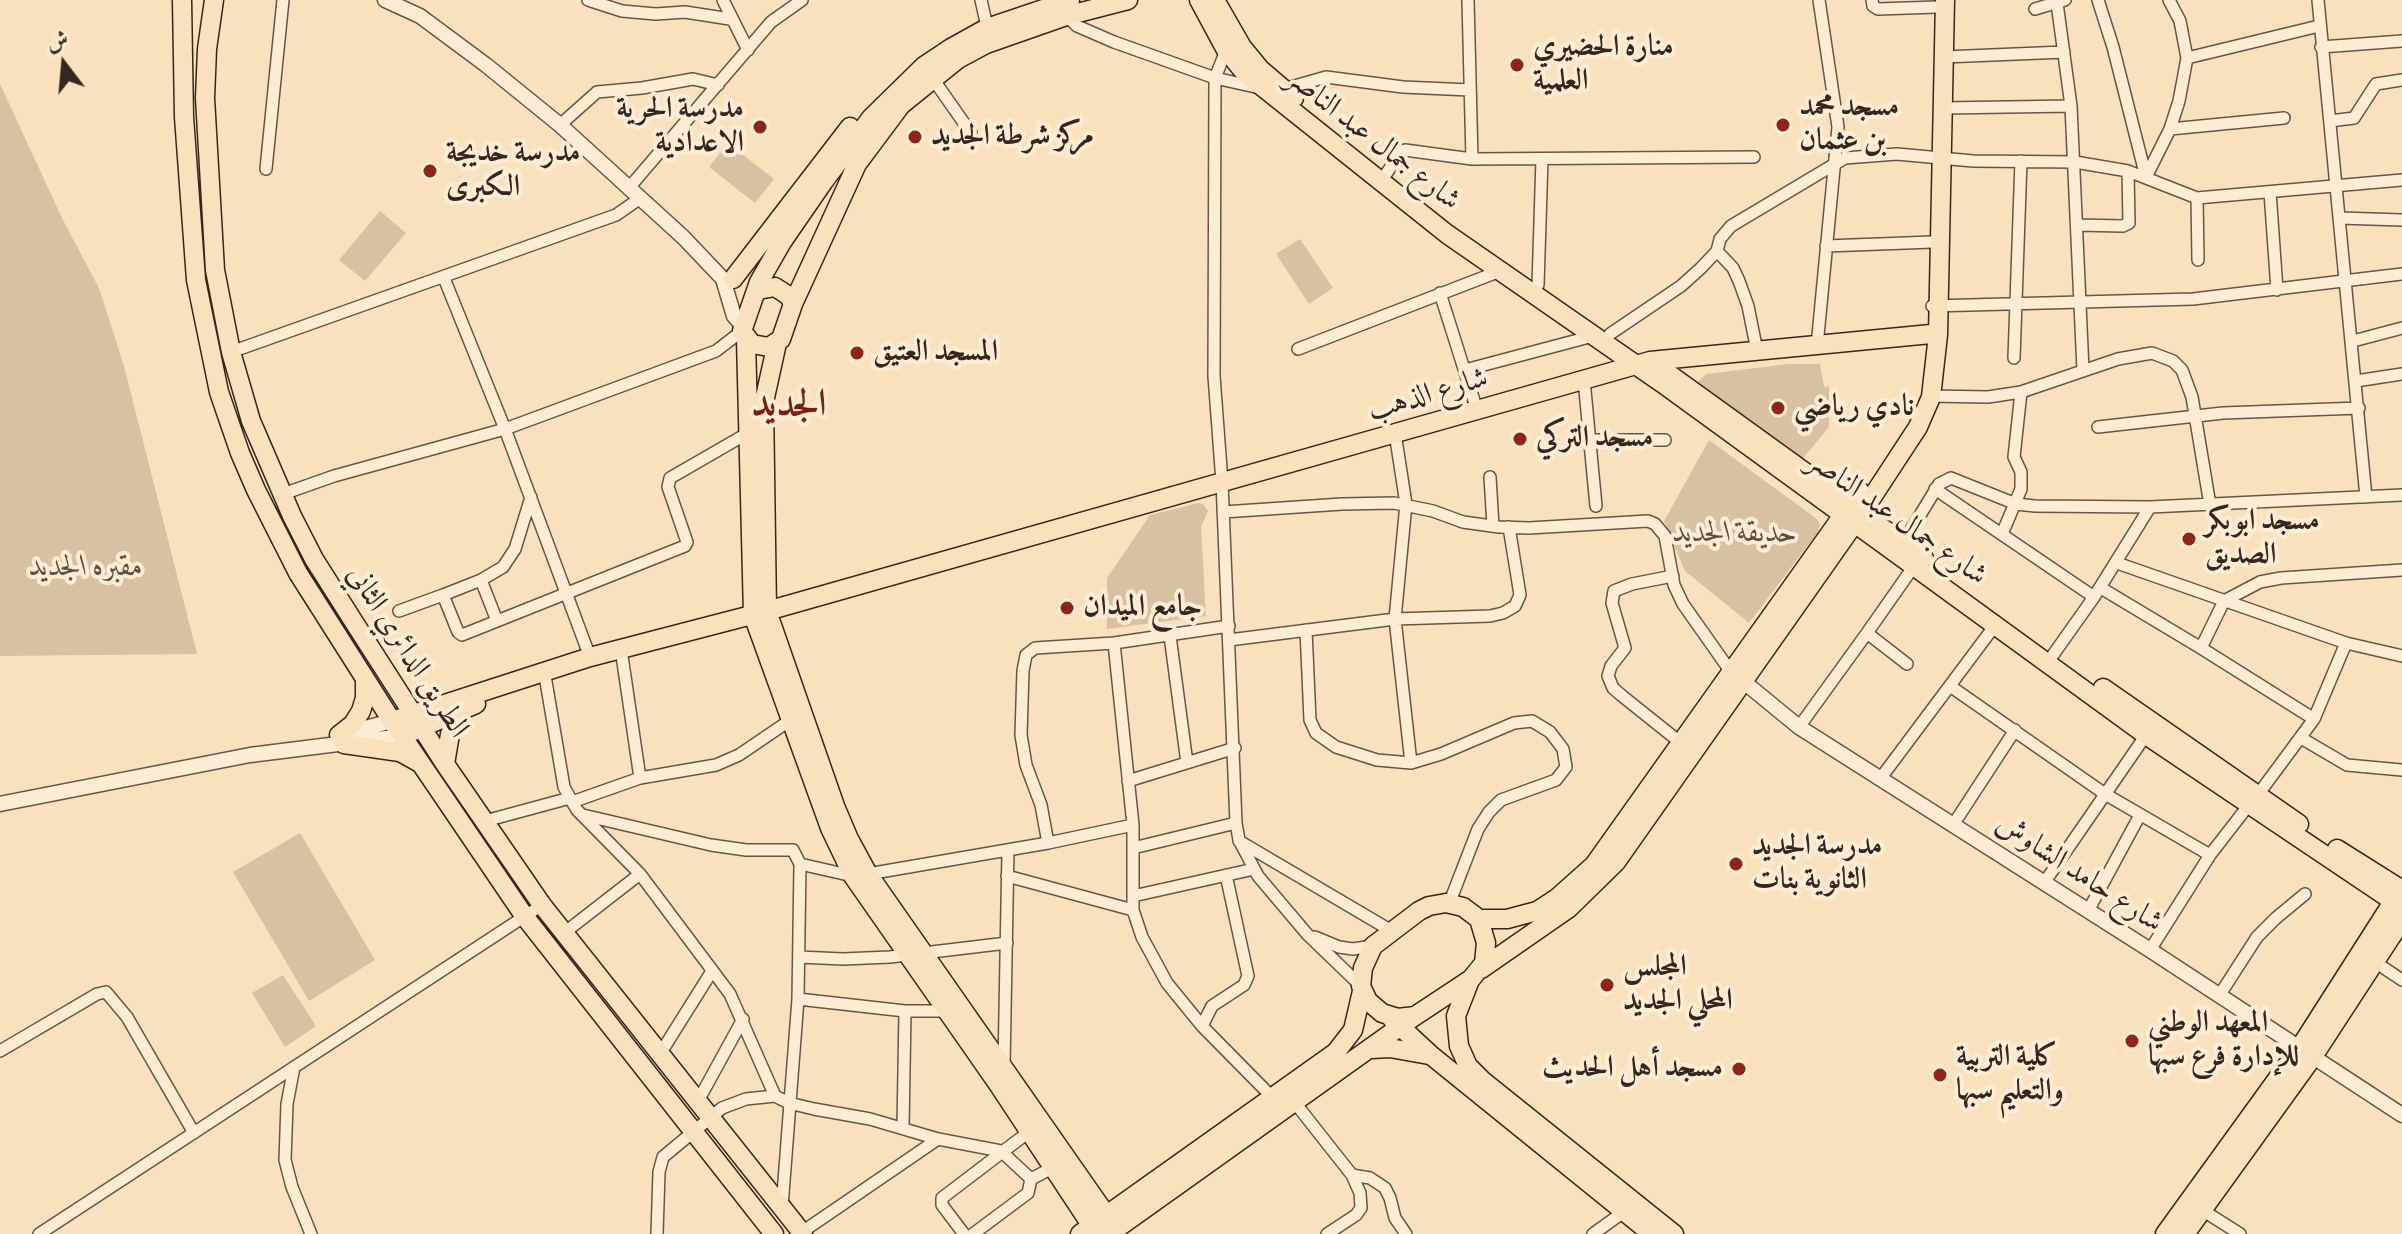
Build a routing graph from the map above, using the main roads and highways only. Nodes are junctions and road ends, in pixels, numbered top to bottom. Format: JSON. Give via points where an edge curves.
{"nodes":[{"id":1,"x":182,"y":0,"type":"edge"},
{"id":2,"x":214,"y":0,"type":"edge"},
{"id":3,"x":1128,"y":0,"type":"edge"},
{"id":4,"x":1199,"y":0,"type":"edge"},
{"id":5,"x":1215,"y":0,"type":"edge"},
{"id":6,"x":1939,"y":2,"type":"edge"},
{"id":7,"x":1066,"y":6,"type":"edge"},
{"id":8,"x":1230,"y":44,"type":"junction"},
{"id":9,"x":928,"y":72,"type":"junction"},
{"id":10,"x":871,"y":118,"type":"junction"},
{"id":11,"x":1939,"y":158,"type":"junction"},
{"id":12,"x":728,"y":279,"type":"road end"},
{"id":13,"x":756,"y":292,"type":"junction"},
{"id":14,"x":793,"y":304,"type":"junction"},
{"id":15,"x":1936,"y":306,"type":"junction"},
{"id":16,"x":744,"y":332,"type":"junction"},
{"id":17,"x":1931,"y":334,"type":"junction"},
{"id":18,"x":1602,"y":335,"type":"junction"},
{"id":19,"x":777,"y":343,"type":"junction"},
{"id":20,"x":1698,"y":357,"type":"junction"},
{"id":21,"x":1642,"y":364,"type":"junction"},
{"id":22,"x":1689,"y":388,"type":"junction"},
{"id":23,"x":1928,"y":396,"type":"junction"},
{"id":24,"x":1853,"y":510,"type":"junction"},
{"id":25,"x":760,"y":613,"type":"junction"},
{"id":26,"x":2052,"y":657,"type":"junction"},
{"id":27,"x":365,"y":676,"type":"junction"},
{"id":28,"x":1737,"y":677,"type":"junction"},
{"id":29,"x":395,"y":683,"type":"junction"},
{"id":30,"x":459,"y":705,"type":"junction"},
{"id":31,"x":418,"y":721,"type":"junction"},
{"id":32,"x":397,"y":728,"type":"junction"},
{"id":33,"x":420,"y":763,"type":"junction"},
{"id":34,"x":445,"y":764,"type":"junction"},
{"id":35,"x":2252,"y":801,"type":"junction"},
{"id":36,"x":860,"y":875,"type":"junction"},
{"id":37,"x":2400,"y":895,"type":"edge"},
{"id":38,"x":1479,"y":919,"type":"junction"},
{"id":39,"x":2402,"y":920,"type":"edge"},
{"id":40,"x":915,"y":953,"type":"junction"},
{"id":41,"x":1476,"y":974,"type":"junction"},
{"id":42,"x":1362,"y":988,"type":"junction"},
{"id":43,"x":1395,"y":1022,"type":"junction"},
{"id":44,"x":1369,"y":1049,"type":"junction"},
{"id":45,"x":2306,"y":1053,"type":"junction"},
{"id":46,"x":1432,"y":1056,"type":"junction"},
{"id":47,"x":1283,"y":1096,"type":"junction"},
{"id":48,"x":2195,"y":1206,"type":"junction"},
{"id":49,"x":1100,"y":1229,"type":"edge"},
{"id":50,"x":803,"y":1233,"type":"edge"},
{"id":51,"x":774,"y":1234,"type":"edge"},
{"id":52,"x":1652,"y":1234,"type":"edge"},
{"id":53,"x":1674,"y":1234,"type":"edge"},
{"id":54,"x":2165,"y":1234,"type":"edge"},
{"id":55,"x":2185,"y":1234,"type":"edge"}],
"edges":[{"from":1,"to":27,"type":"main road","name":"الطريق الدائري الثاني","via":[[192,245],[212,366],[240,453],[278,535]]},
{"from":2,"to":29,"type":"main road","name":"الطريق الدائري الثاني","via":[[205,98],[210,205],[215,270],[231,352],[251,421],[314,559]]},
{"from":3,"to":7,"type":"main road"},
{"from":4,"to":8,"type":"main road","name":"شارع جمال عبد الناصر"},
{"from":5,"to":8,"type":"main road","name":"شارع جمال عبد الناصر"},
{"from":6,"to":11,"type":"main road"},
{"from":6,"to":11,"type":"main road","via":[[1944,57]]},
{"from":7,"to":9,"type":"main road","via":[[989,35]]},
{"from":8,"to":18,"type":"main road","name":"شارع جمال عبد الناصر","via":[[1386,174]]},
{"from":8,"to":18,"type":"main road","name":"شارع جمال عبد الناصر","via":[[1262,88],[1423,215]]},
{"from":9,"to":10,"type":"main road"},
{"from":9,"to":14,"type":"main road","via":[[857,164]]},
{"from":10,"to":12,"type":"main road","via":[[846,131]]},
{"from":10,"to":13,"type":"main road","via":[[782,242]]},
{"from":11,"to":15,"type":"main road"},
{"from":11,"to":15,"type":"main road","via":[[1932,242]]},
{"from":13,"to":14,"type":"main road","via":[[775,287]]},
{"from":13,"to":16,"type":"main road"},
{"from":14,"to":19,"type":"main road"},
{"from":15,"to":17,"type":"main road"},
{"from":15,"to":23,"type":"main road"},
{"from":16,"to":19,"type":"main road","via":[[760,347]]},
{"from":16,"to":25,"type":"main road"},
{"from":17,"to":20,"type":"main road","name":"شارع الذهب"},
{"from":17,"to":23,"type":"main road"},
{"from":18,"to":21,"type":"main road","name":"شارع جمال عبد الناصر"},
{"from":19,"to":25,"type":"main road","via":[[764,402]]},
{"from":20,"to":21,"type":"main road","name":"شارع الذهب"},
{"from":20,"to":22,"type":"main road","via":[[1689,371]]},
{"from":21,"to":22,"type":"main road","name":"شارع جمال عبد الناصر"},
{"from":21,"to":24,"type":"main road","name":"شارع جمال عبد الناصر"},
{"from":21,"to":25,"type":"main road","name":"شارع الذهب"},
{"from":22,"to":24,"type":"main road","name":"شارع جمال عبد الناصر"},
{"from":23,"to":24,"type":"main road","via":[[1914,436]]},
{"from":24,"to":26,"type":"main road","name":"شارع جمال عبد الناصر"},
{"from":24,"to":26,"type":"main road","name":"شارع جمال عبد الناصر","via":[[1914,566]]},
{"from":24,"to":28,"type":"main road"},
{"from":25,"to":30,"type":"main road","name":"شارع الذهب","via":[[544,670]]},
{"from":25,"to":36,"type":"main road"},
{"from":25,"to":36,"type":"main road","via":[[789,721],[830,828]]},
{"from":26,"to":35,"type":"main road","name":"شارع جمال عبد الناصر"},
{"from":26,"to":35,"type":"main road","name":"شارع جمال عبد الناصر","via":[[2146,735]]},
{"from":27,"to":32,"type":"main road","name":"الطريق الدائري الثاني"},
{"from":27,"to":33,"type":"main road","via":[[361,711],[342,740],[400,752]]},
{"from":28,"to":38,"type":"main road","via":[[1577,882],[1537,911]]},
{"from":28,"to":41,"type":"main road","via":[[1603,878]]},
{"from":29,"to":30,"type":"main road","via":[[423,699]]},
{"from":29,"to":31,"type":"main road","name":"الطريق الدائري الثاني"},
{"from":30,"to":31,"type":"main road","name":"شارع الذهب"},
{"from":30,"to":34,"type":"main road"},
{"from":31,"to":32,"type":"main road","name":"شارع الذهب"},
{"from":31,"to":34,"type":"main road","name":"الطريق الدائري الثاني"},
{"from":32,"to":33,"type":"main road","name":"الطريق الدائري الثاني"},
{"from":33,"to":51,"type":"main road","name":"الطريق الدائري الثاني","via":[[525,917]]},
{"from":34,"to":50,"type":"main road","name":"الطريق الدائري الثاني","via":[[542,905]]},
{"from":35,"to":37,"type":"main road","name":"شارع جمال عبد الناصر"},
{"from":36,"to":40,"type":"main road"},
{"from":37,"to":45,"type":"main road"},
{"from":38,"to":41,"type":"main road","via":[[1486,954]]},
{"from":38,"to":42,"type":"main road","via":[[1463,907],[1429,906],[1373,946],[1363,968]]},
{"from":39,"to":45,"type":"main road"},
{"from":40,"to":49,"type":"main road","via":[[946,1011]]},
{"from":40,"to":49,"type":"main road","via":[[1004,1068]]},
{"from":41,"to":43,"type":"main road","via":[[1415,1016]]},
{"from":41,"to":53,"type":"main road","via":[[1456,1016],[1459,1046],[1468,1066]]},
{"from":42,"to":43,"type":"main road","via":[[1376,1009]]},
{"from":42,"to":47,"type":"main road","via":[[1347,1041]]},
{"from":43,"to":44,"type":"main road"},
{"from":43,"to":46,"type":"main road"},
{"from":44,"to":46,"type":"main road","via":[[1398,1048]]},
{"from":44,"to":47,"type":"main road"},
{"from":45,"to":48,"type":"main road"},
{"from":46,"to":52,"type":"main road"},
{"from":47,"to":49,"type":"main road"},
{"from":48,"to":54,"type":"main road"},
{"from":48,"to":55,"type":"main road"}]}
